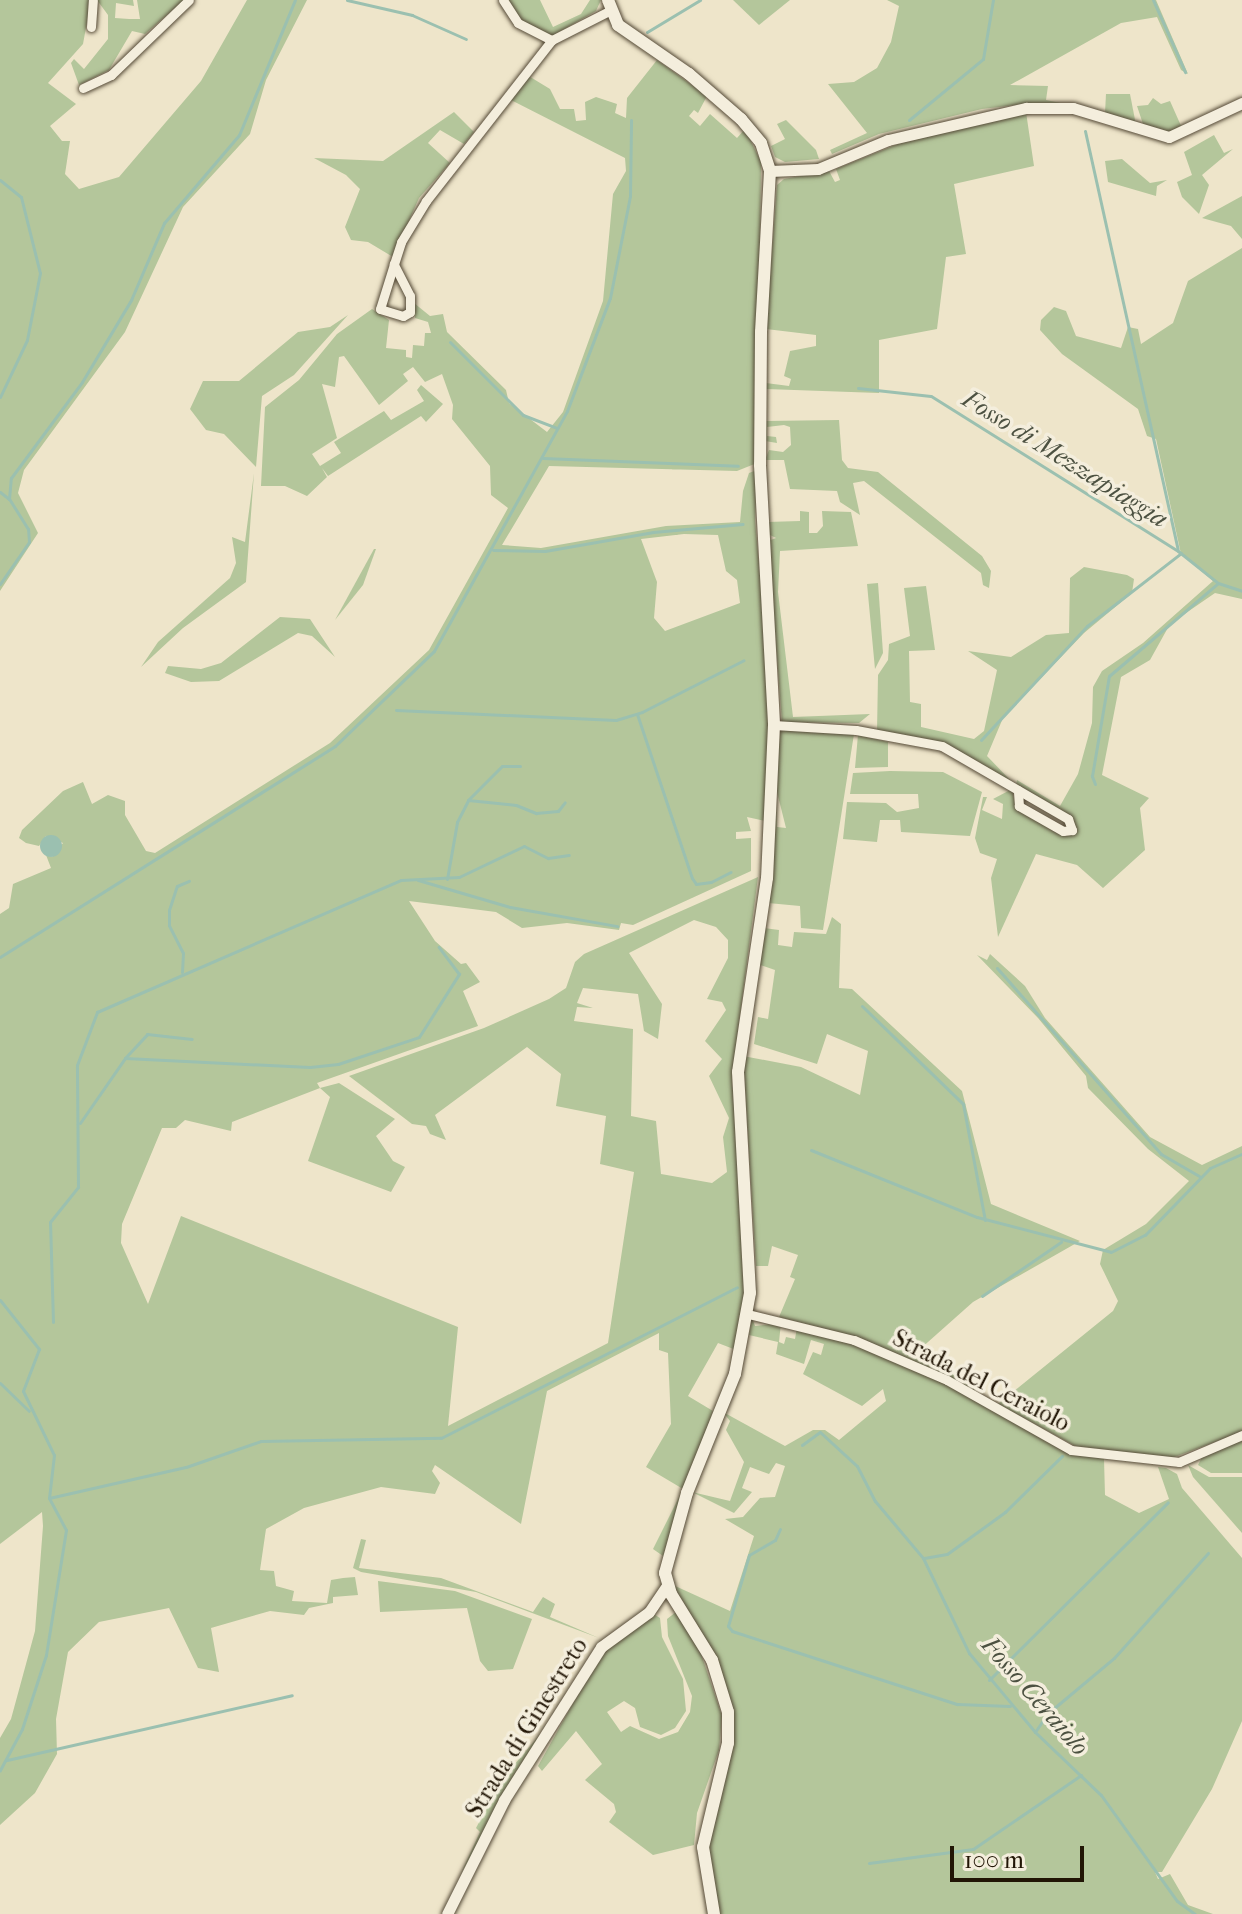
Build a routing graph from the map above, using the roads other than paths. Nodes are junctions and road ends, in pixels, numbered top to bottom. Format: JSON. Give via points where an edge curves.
{"nodes":[{"id":1,"x":93,"y":0,"type":"edge"},
{"id":2,"x":189,"y":0,"type":"edge"},
{"id":3,"x":503,"y":0,"type":"edge"},
{"id":4,"x":608,"y":5,"type":"edge"},
{"id":5,"x":91,"y":27,"type":"dead end"},
{"id":6,"x":552,"y":40,"type":"junction"},
{"id":7,"x":83,"y":88,"type":"dead end"},
{"id":8,"x":1242,"y":103,"type":"edge"},
{"id":9,"x":770,"y":171,"type":"junction"},
{"id":10,"x":394,"y":264,"type":"junction"},
{"id":11,"x":774,"y":725,"type":"junction"},
{"id":12,"x":1018,"y":790,"type":"junction"},
{"id":13,"x":748,"y":1314,"type":"junction"},
{"id":14,"x":1242,"y":1435,"type":"edge"},
{"id":15,"x":667,"y":1585,"type":"junction"},
{"id":16,"x":447,"y":1914,"type":"edge"},
{"id":17,"x":714,"y":1914,"type":"edge"}],
"edges":[{"from":1,"to":5,"type":"street"},
{"from":2,"to":7,"type":"street","via":[[111,75]]},
{"from":3,"to":6,"type":"street","via":[[518,23]]},
{"from":4,"to":6,"type":"street"},
{"from":4,"to":9,"type":"main road","via":[[621,28],[689,74],[741,119],[765,151]]},
{"from":6,"to":10,"type":"street","via":[[426,201]]},
{"from":8,"to":9,"type":"street","via":[[1169,137],[1073,108],[1026,108],[888,140],[818,169]]},
{"from":9,"to":11,"type":"main road","via":[[760,465]]},
{"from":10,"to":10,"type":"street","via":[[410,296],[410,312],[403,316],[380,309]]},
{"from":11,"to":12,"type":"street","via":[[856,730],[933,743]]},
{"from":11,"to":13,"type":"main road","via":[[767,878],[738,1072],[750,1251]]},
{"from":12,"to":12,"type":"street","via":[[1068,819],[1072,830],[1063,831],[1019,806]]},
{"from":13,"to":14,"type":"street","name":"Strada del Ceraiolo","via":[[854,1340],[947,1380],[1071,1450],[1179,1462]]},
{"from":13,"to":15,"type":"main road","via":[[735,1374],[677,1520]]},
{"from":15,"to":16,"type":"street","name":"Strada di Ginestreto","via":[[649,1612],[601,1647],[504,1800]]},
{"from":15,"to":17,"type":"main road","via":[[712,1660],[729,1718],[728,1743],[703,1842]]}]}
